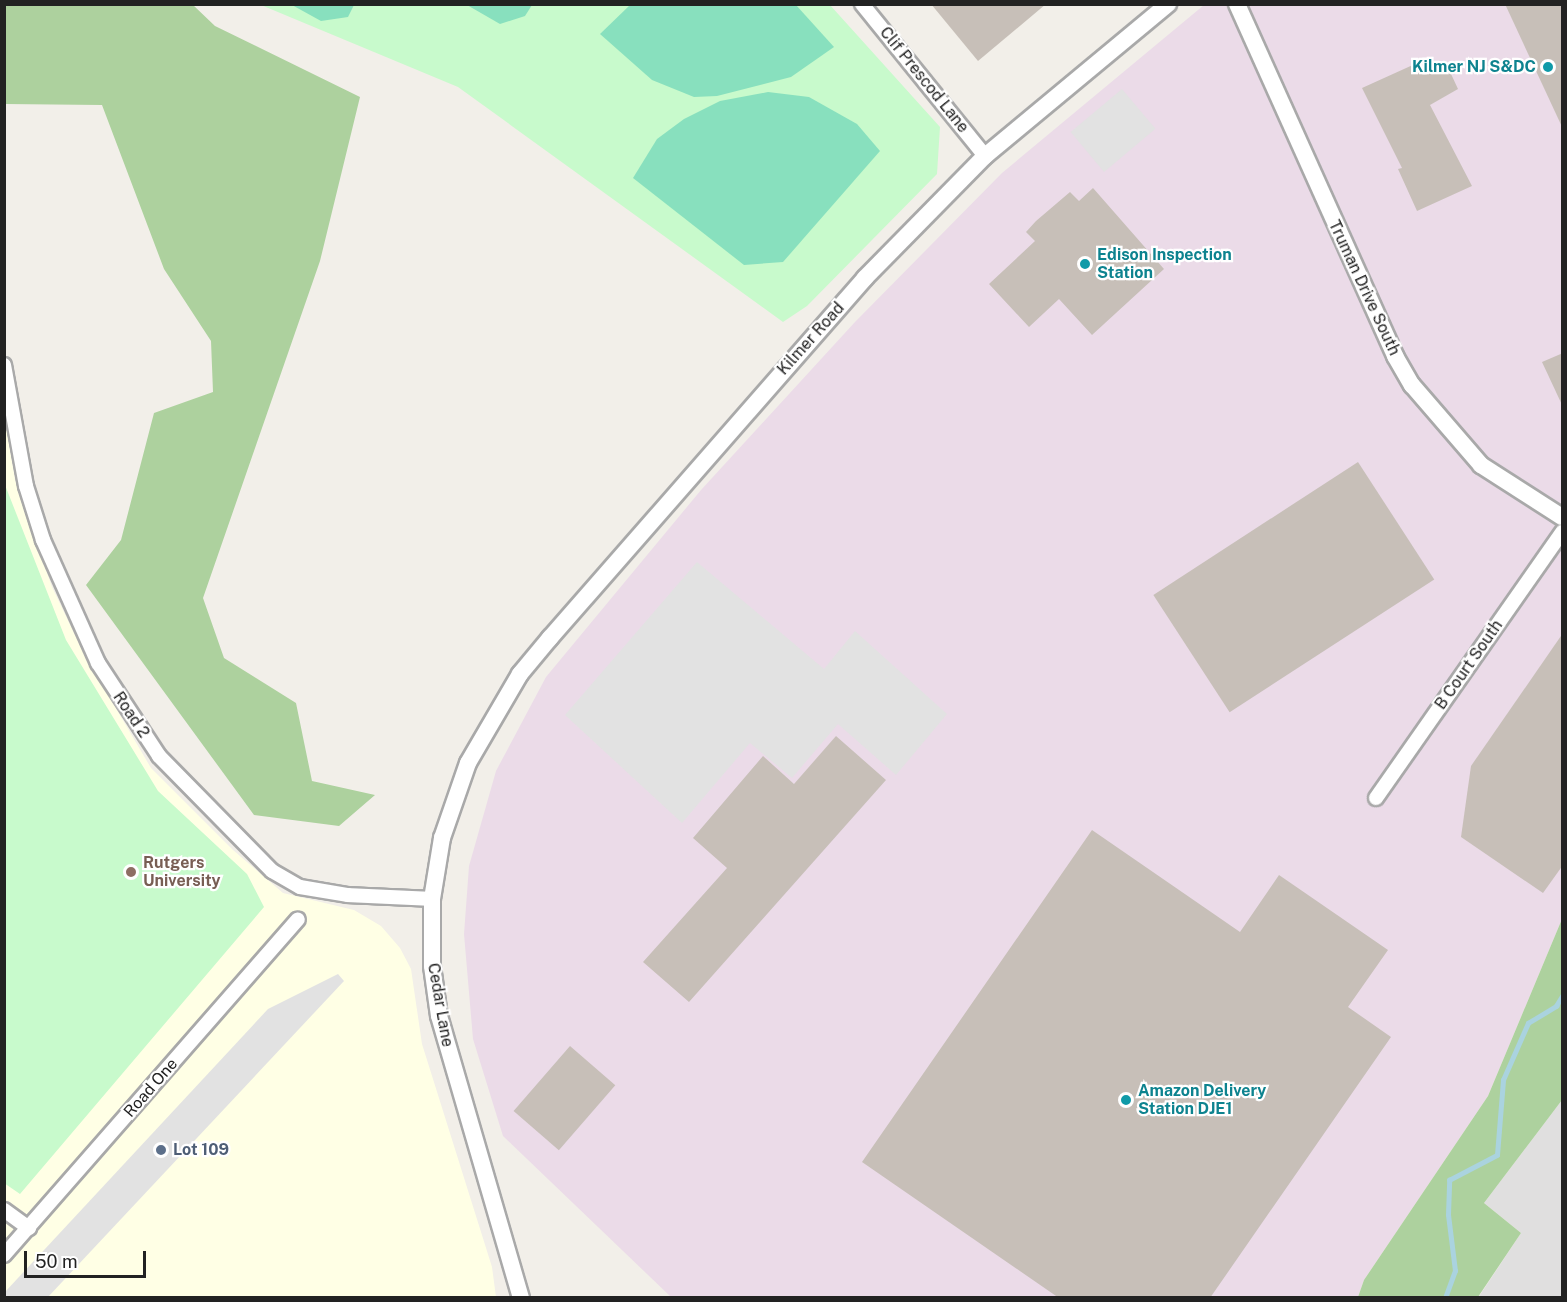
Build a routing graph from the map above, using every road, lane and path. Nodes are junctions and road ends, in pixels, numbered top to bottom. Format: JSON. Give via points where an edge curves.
{"nodes":[{"id":1,"x":862,"y":4,"type":"edge"},
{"id":2,"x":1168,"y":4,"type":"edge"},
{"id":3,"x":1237,"y":4,"type":"edge"},
{"id":4,"x":985,"y":156,"type":"junction"},
{"id":5,"x":4,"y":365,"type":"edge"},
{"id":6,"x":1563,"y":517,"type":"edge"},
{"id":7,"x":1563,"y":532,"type":"edge"},
{"id":8,"x":495,"y":714,"type":"joint"},
{"id":9,"x":1376,"y":798,"type":"dead end"},
{"id":10,"x":432,"y":899,"type":"junction"},
{"id":11,"x":298,"y":919,"type":"dead end"},
{"id":12,"x":4,"y":1210,"type":"edge"},
{"id":13,"x":29,"y":1228,"type":"junction"},
{"id":14,"x":4,"y":1256,"type":"edge"},
{"id":15,"x":521,"y":1298,"type":"edge"}],
"edges":[{"from":1,"to":4,"type":"street","name":"Clif Prescod Lane"},
{"from":2,"to":4,"type":"street","name":"Kilmer Road"},
{"from":3,"to":6,"type":"street","name":"Truman Drive South","via":[[1390,345],[1412,385],[1481,465]]},
{"from":4,"to":8,"type":"street","name":"Kilmer Road","via":[[865,278],[659,510],[528,665]]},
{"from":5,"to":10,"type":"street","name":"Road 2","via":[[26,486],[43,540],[98,663],[159,756],[272,871],[300,886],[348,895]]},
{"from":7,"to":9,"type":"street","name":"B Court South"},
{"from":8,"to":10,"type":"street","name":"Cedar Lane","via":[[456,792],[442,838]]},
{"from":10,"to":15,"type":"street","name":"Cedar Lane","via":[[432,966],[439,1016]]},
{"from":11,"to":13,"type":"street","name":"Road One"},
{"from":12,"to":13,"type":"street"},
{"from":13,"to":14,"type":"street","name":"Road One"}]}
